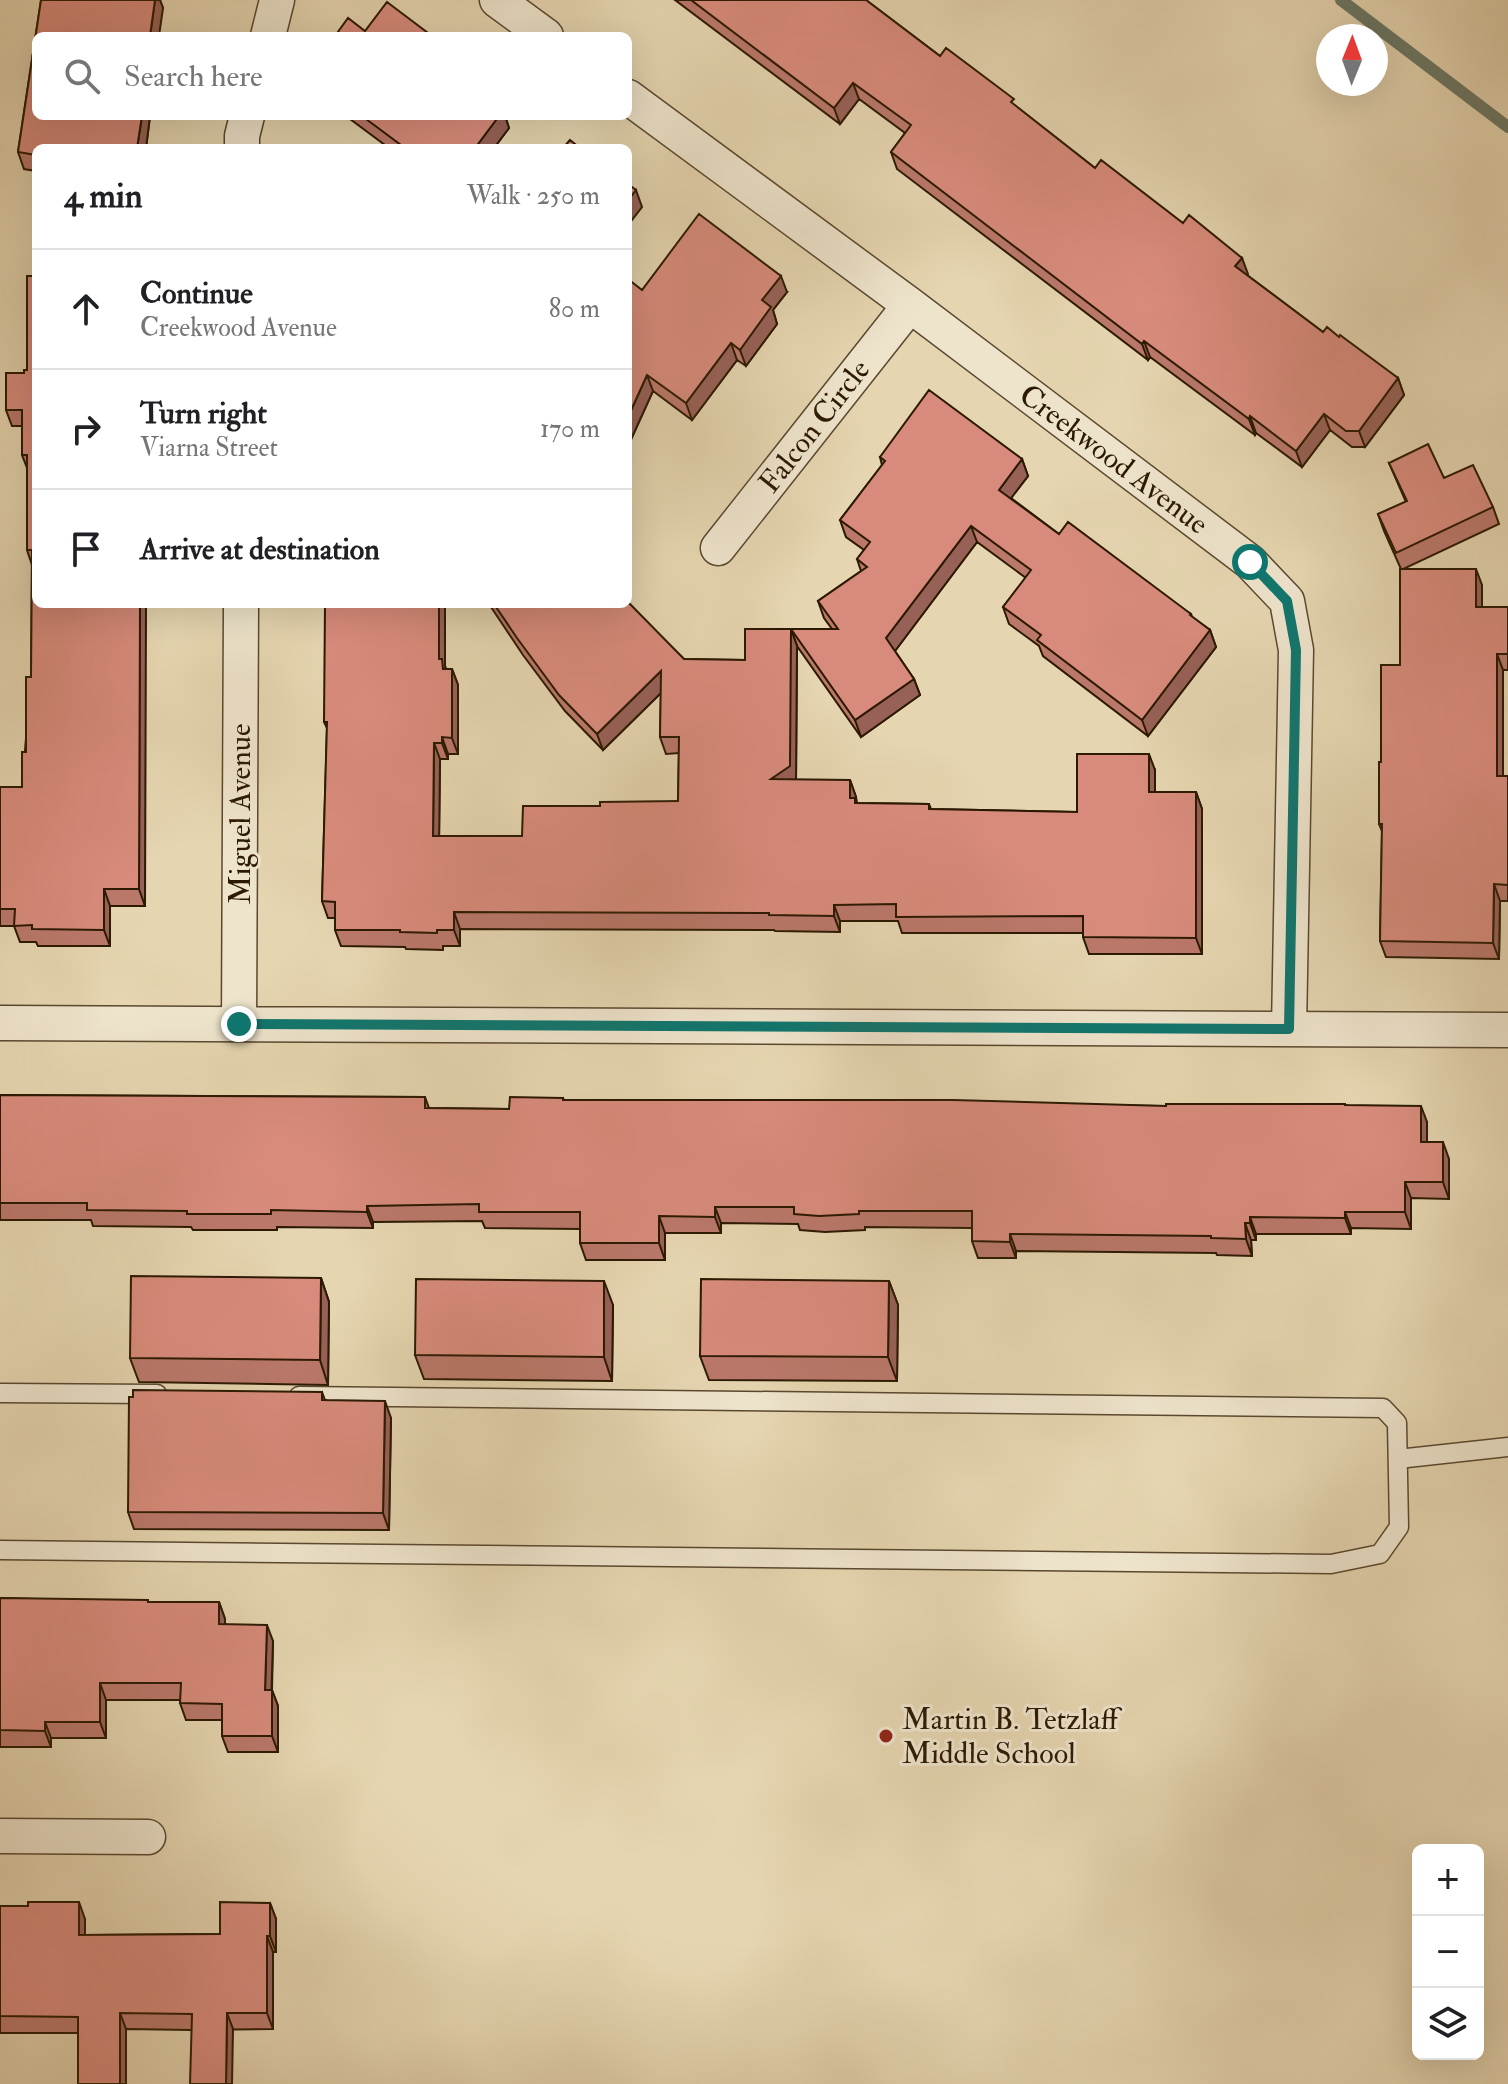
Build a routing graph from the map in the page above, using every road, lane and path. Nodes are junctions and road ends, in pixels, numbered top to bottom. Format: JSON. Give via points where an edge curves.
{"nodes":[{"id":1,"x":277,"y":0,"type":"edge"},
{"id":2,"x":497,"y":0,"type":"edge"},
{"id":3,"x":269,"y":32,"type":"edge"},
{"id":4,"x":541,"y":32,"type":"edge"},
{"id":5,"x":632,"y":100,"type":"edge"},
{"id":6,"x":246,"y":120,"type":"edge"},
{"id":7,"x":242,"y":144,"type":"edge"},
{"id":8,"x":910,"y":305,"type":"junction"},
{"id":9,"x":718,"y":548,"type":"dead end"},
{"id":10,"x":241,"y":608,"type":"edge"},
{"id":11,"x":0,"y":1023,"type":"edge"},
{"id":12,"x":239,"y":1024,"type":"junction"},
{"id":13,"x":1289,"y":1029,"type":"junction"},
{"id":14,"x":1508,"y":1030,"type":"edge"},
{"id":15,"x":0,"y":1393,"type":"edge"},
{"id":16,"x":175,"y":1395,"type":"edge"},
{"id":17,"x":286,"y":1396,"type":"edge"},
{"id":18,"x":1508,"y":1447,"type":"edge"},
{"id":19,"x":1398,"y":1459,"type":"junction"},
{"id":20,"x":0,"y":1550,"type":"edge"},
{"id":21,"x":0,"y":1836,"type":"edge"},
{"id":22,"x":148,"y":1837,"type":"dead end"}],
"edges":[{"from":1,"to":3,"type":"street"},
{"from":2,"to":4,"type":"street"},
{"from":5,"to":8,"type":"street","name":"Creekwood Avenue"},
{"from":6,"to":7,"type":"street"},
{"from":8,"to":9,"type":"street","name":"Falcon Circle"},
{"from":8,"to":13,"type":"street","name":"Creekwood Avenue","via":[[1250,562],[1287,601],[1296,650]]},
{"from":10,"to":12,"type":"street","name":"Miguel Avenue"},
{"from":11,"to":12,"type":"street"},
{"from":12,"to":13,"type":"street"},
{"from":13,"to":14,"type":"street"},
{"from":15,"to":16,"type":"lane"},
{"from":17,"to":19,"type":"lane","via":[[1383,1408],[1397,1423]]},
{"from":18,"to":19,"type":"lane"},
{"from":19,"to":20,"type":"lane","via":[[1399,1527],[1380,1554],[1331,1564]]},
{"from":21,"to":22,"type":"street"}]}
